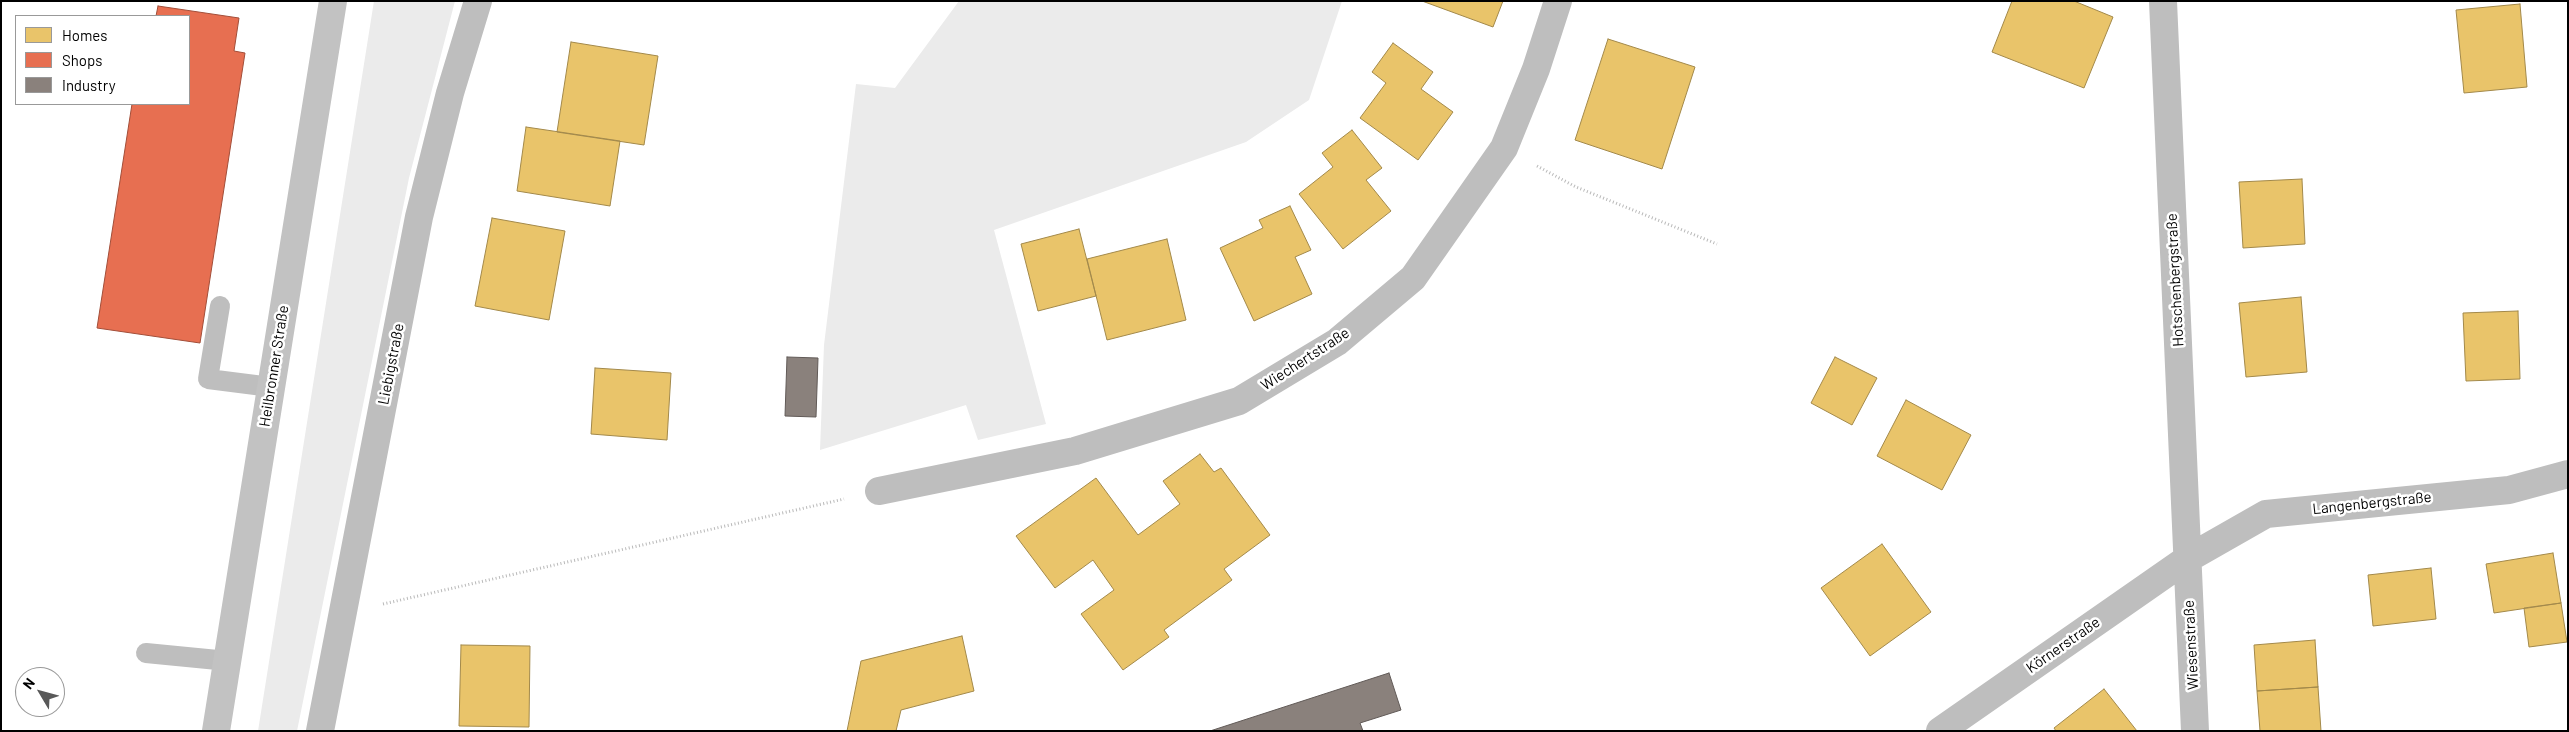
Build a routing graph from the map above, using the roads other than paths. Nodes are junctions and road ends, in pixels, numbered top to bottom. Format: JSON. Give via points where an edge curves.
{"nodes":[{"id":1,"x":333,"y":1,"type":"edge"},
{"id":2,"x":478,"y":1,"type":"edge"},
{"id":3,"x":1558,"y":1,"type":"edge"},
{"id":4,"x":2162,"y":1,"type":"edge"},
{"id":5,"x":220,"y":306,"type":"dead end"},
{"id":6,"x":271,"y":387,"type":"junction"},
{"id":7,"x":2568,"y":474,"type":"edge"},
{"id":8,"x":879,"y":492,"type":"road end"},
{"id":9,"x":2187,"y":559,"type":"junction"},
{"id":10,"x":146,"y":652,"type":"dead end"},
{"id":11,"x":228,"y":661,"type":"junction"},
{"id":12,"x":216,"y":731,"type":"edge"},
{"id":13,"x":320,"y":731,"type":"edge"},
{"id":14,"x":1940,"y":731,"type":"edge"},
{"id":15,"x":2195,"y":731,"type":"edge"}],
"edges":[{"from":1,"to":6,"type":"street","name":"Heilbronner Straße"},
{"from":2,"to":13,"type":"street","name":"Liebigstraße","via":[[450,94],[419,217]]},
{"from":3,"to":8,"type":"street","name":"Wiechertstraße","via":[[1536,69],[1504,148],[1413,278],[1337,342],[1238,400],[1075,451]]},
{"from":4,"to":9,"type":"street","name":"Hotschenbergstraße"},
{"from":5,"to":6,"type":"lane","via":[[208,379]]},
{"from":6,"to":11,"type":"street","name":"Heilbronner Straße"},
{"from":7,"to":9,"type":"street","name":"Langenbergstraße","via":[[2509,490],[2266,514]]},
{"from":9,"to":14,"type":"street","name":"Körnerstraße"},
{"from":9,"to":15,"type":"street","name":"Wiesenstraße"},
{"from":10,"to":11,"type":"lane"},
{"from":11,"to":12,"type":"street","name":"Heilbronner Straße"}]}
